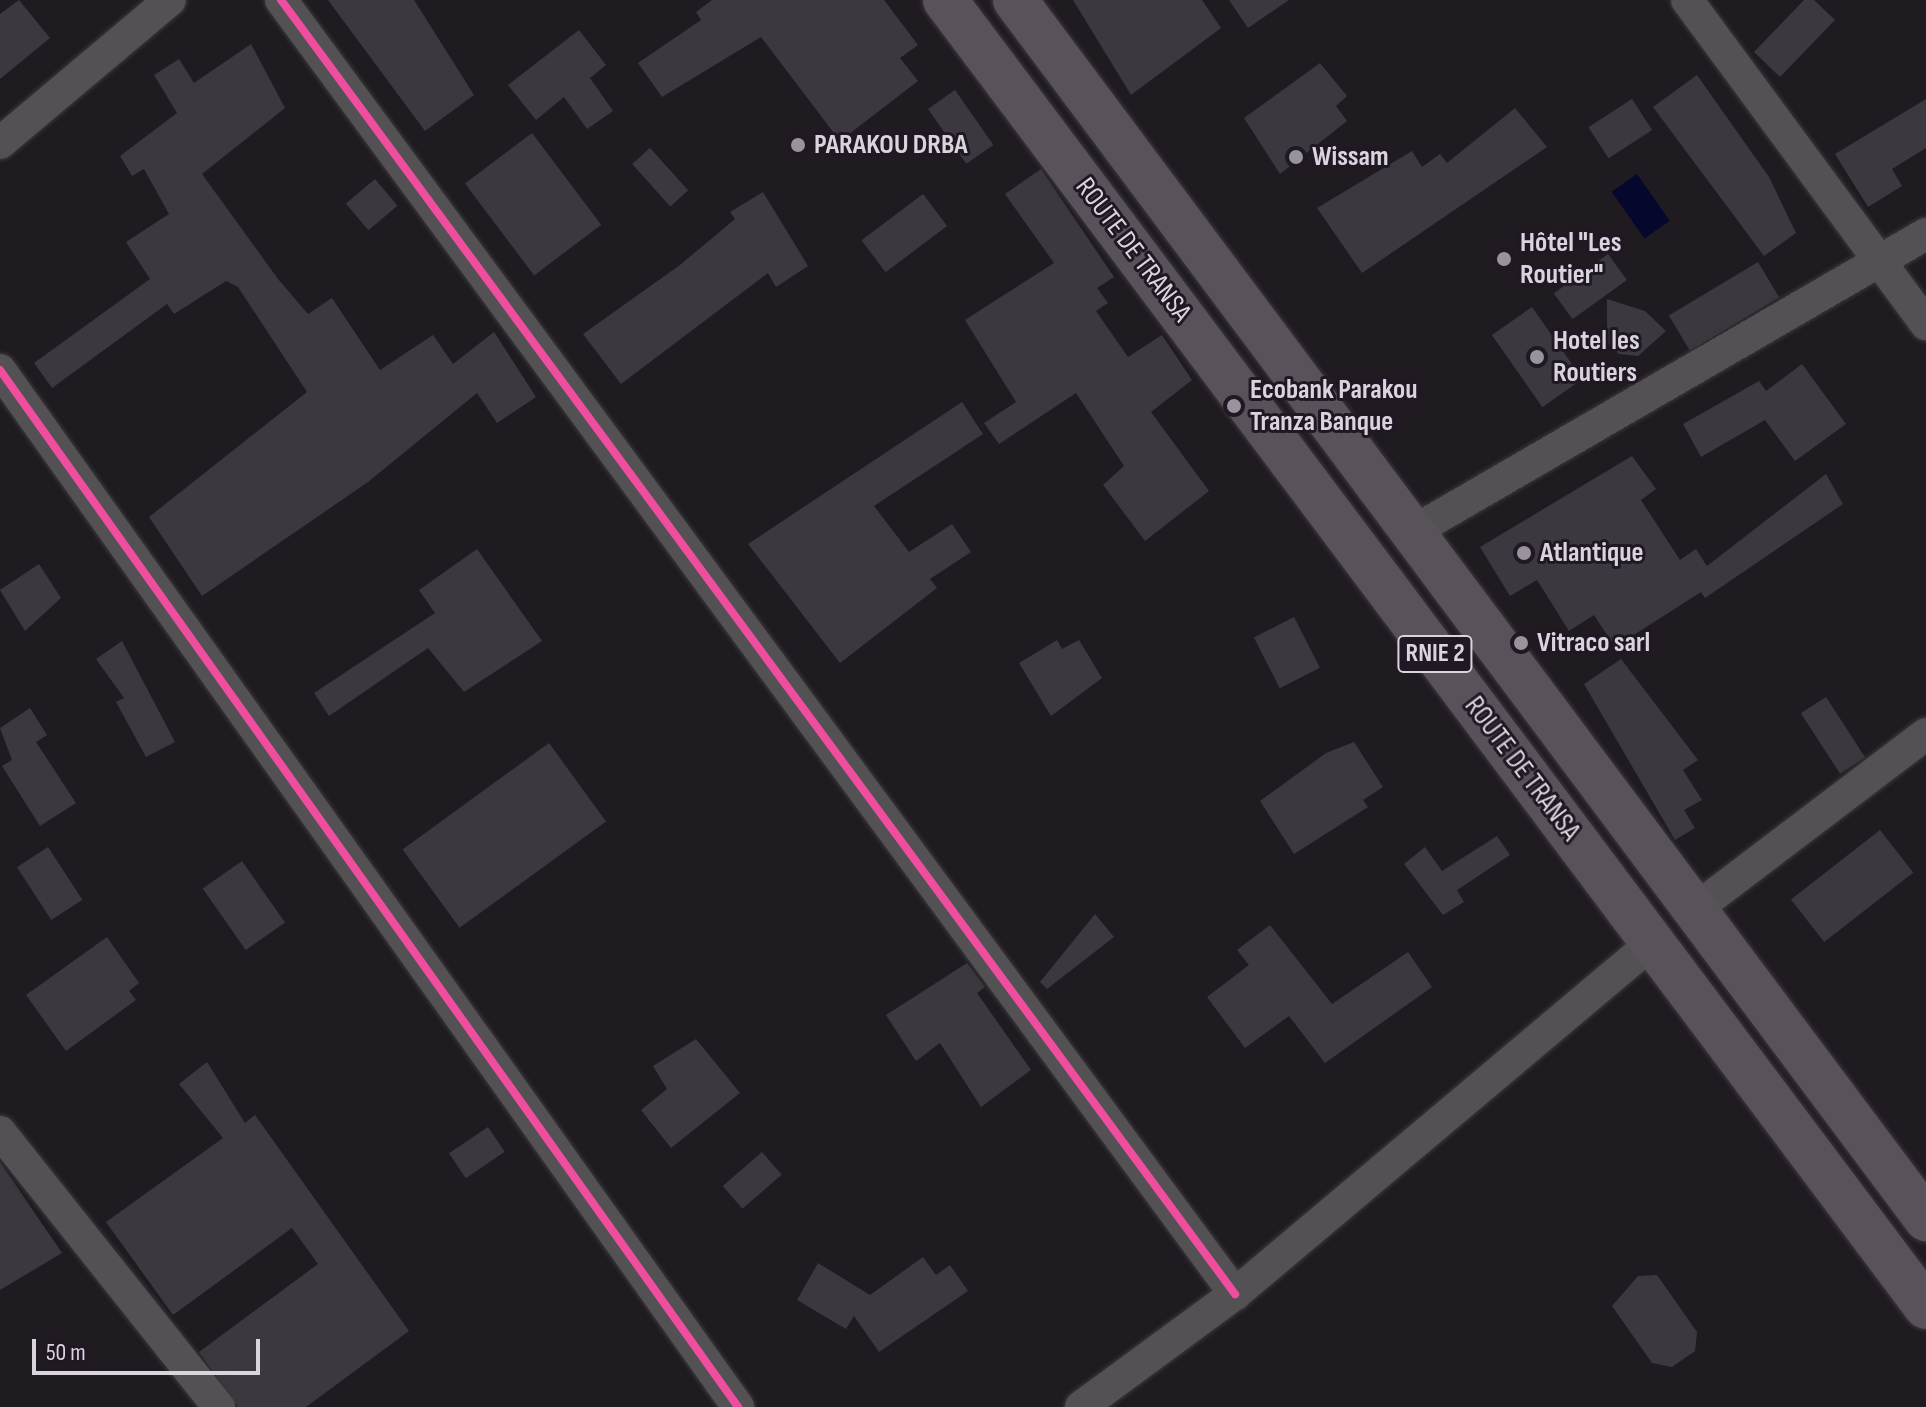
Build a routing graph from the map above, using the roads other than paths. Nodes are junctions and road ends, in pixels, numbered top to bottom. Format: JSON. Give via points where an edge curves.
{"nodes":[{"id":1,"x":170,"y":0,"type":"edge"},
{"id":2,"x":281,"y":0,"type":"edge"},
{"id":3,"x":945,"y":0,"type":"edge"},
{"id":4,"x":1015,"y":0,"type":"edge"},
{"id":5,"x":1687,"y":0,"type":"edge"},
{"id":6,"x":0,"y":143,"type":"edge"},
{"id":7,"x":1926,"y":234,"type":"edge"},
{"id":8,"x":1879,"y":259,"type":"junction"},
{"id":9,"x":1926,"y":324,"type":"edge"},
{"id":10,"x":0,"y":370,"type":"edge"},
{"id":11,"x":1414,"y":531,"type":"junction"},
{"id":12,"x":1926,"y":734,"type":"edge"},
{"id":13,"x":1694,"y":910,"type":"junction"},
{"id":14,"x":1652,"y":943,"type":"junction"},
{"id":15,"x":1779,"y":1021,"type":"junction"},
{"id":16,"x":1736,"y":1053,"type":"junction"},
{"id":17,"x":0,"y":1132,"type":"edge"},
{"id":18,"x":1926,"y":1219,"type":"edge"},
{"id":19,"x":1235,"y":1294,"type":"junction"},
{"id":20,"x":1926,"y":1307,"type":"edge"},
{"id":21,"x":219,"y":1407,"type":"edge"},
{"id":22,"x":738,"y":1407,"type":"edge"},
{"id":23,"x":1081,"y":1407,"type":"edge"}],
"edges":[{"from":1,"to":6,"type":"street"},
{"from":2,"to":19,"type":"street"},
{"from":3,"to":14,"type":"main road","name":"ROUTE DE TRANSA","number":"RNIE 2"},
{"from":4,"to":11,"type":"main road","name":"ROUTE DE TRANSA","number":"RNIE 2"},
{"from":5,"to":8,"type":"street"},
{"from":7,"to":8,"type":"street"},
{"from":8,"to":9,"type":"street"},
{"from":8,"to":11,"type":"street"},
{"from":10,"to":22,"type":"street"},
{"from":11,"to":13,"type":"main road","name":"ROUTE DE TRANSA","number":"RNIE 2"},
{"from":12,"to":13,"type":"street"},
{"from":13,"to":15,"type":"main road","name":"ROUTE DE TRANSA","number":"RNIE 2"},
{"from":14,"to":16,"type":"main road","name":"ROUTE DE TRANSA","number":"RNIE 2"},
{"from":14,"to":19,"type":"street"},
{"from":15,"to":16,"type":"main road"},
{"from":15,"to":18,"type":"main road","name":"ROUTE DE TRANSA","number":"RNIE 2"},
{"from":16,"to":20,"type":"main road","name":"ROUTE DE TRANSA","number":"RNIE 2"},
{"from":17,"to":21,"type":"street"},
{"from":19,"to":23,"type":"street"}]}
